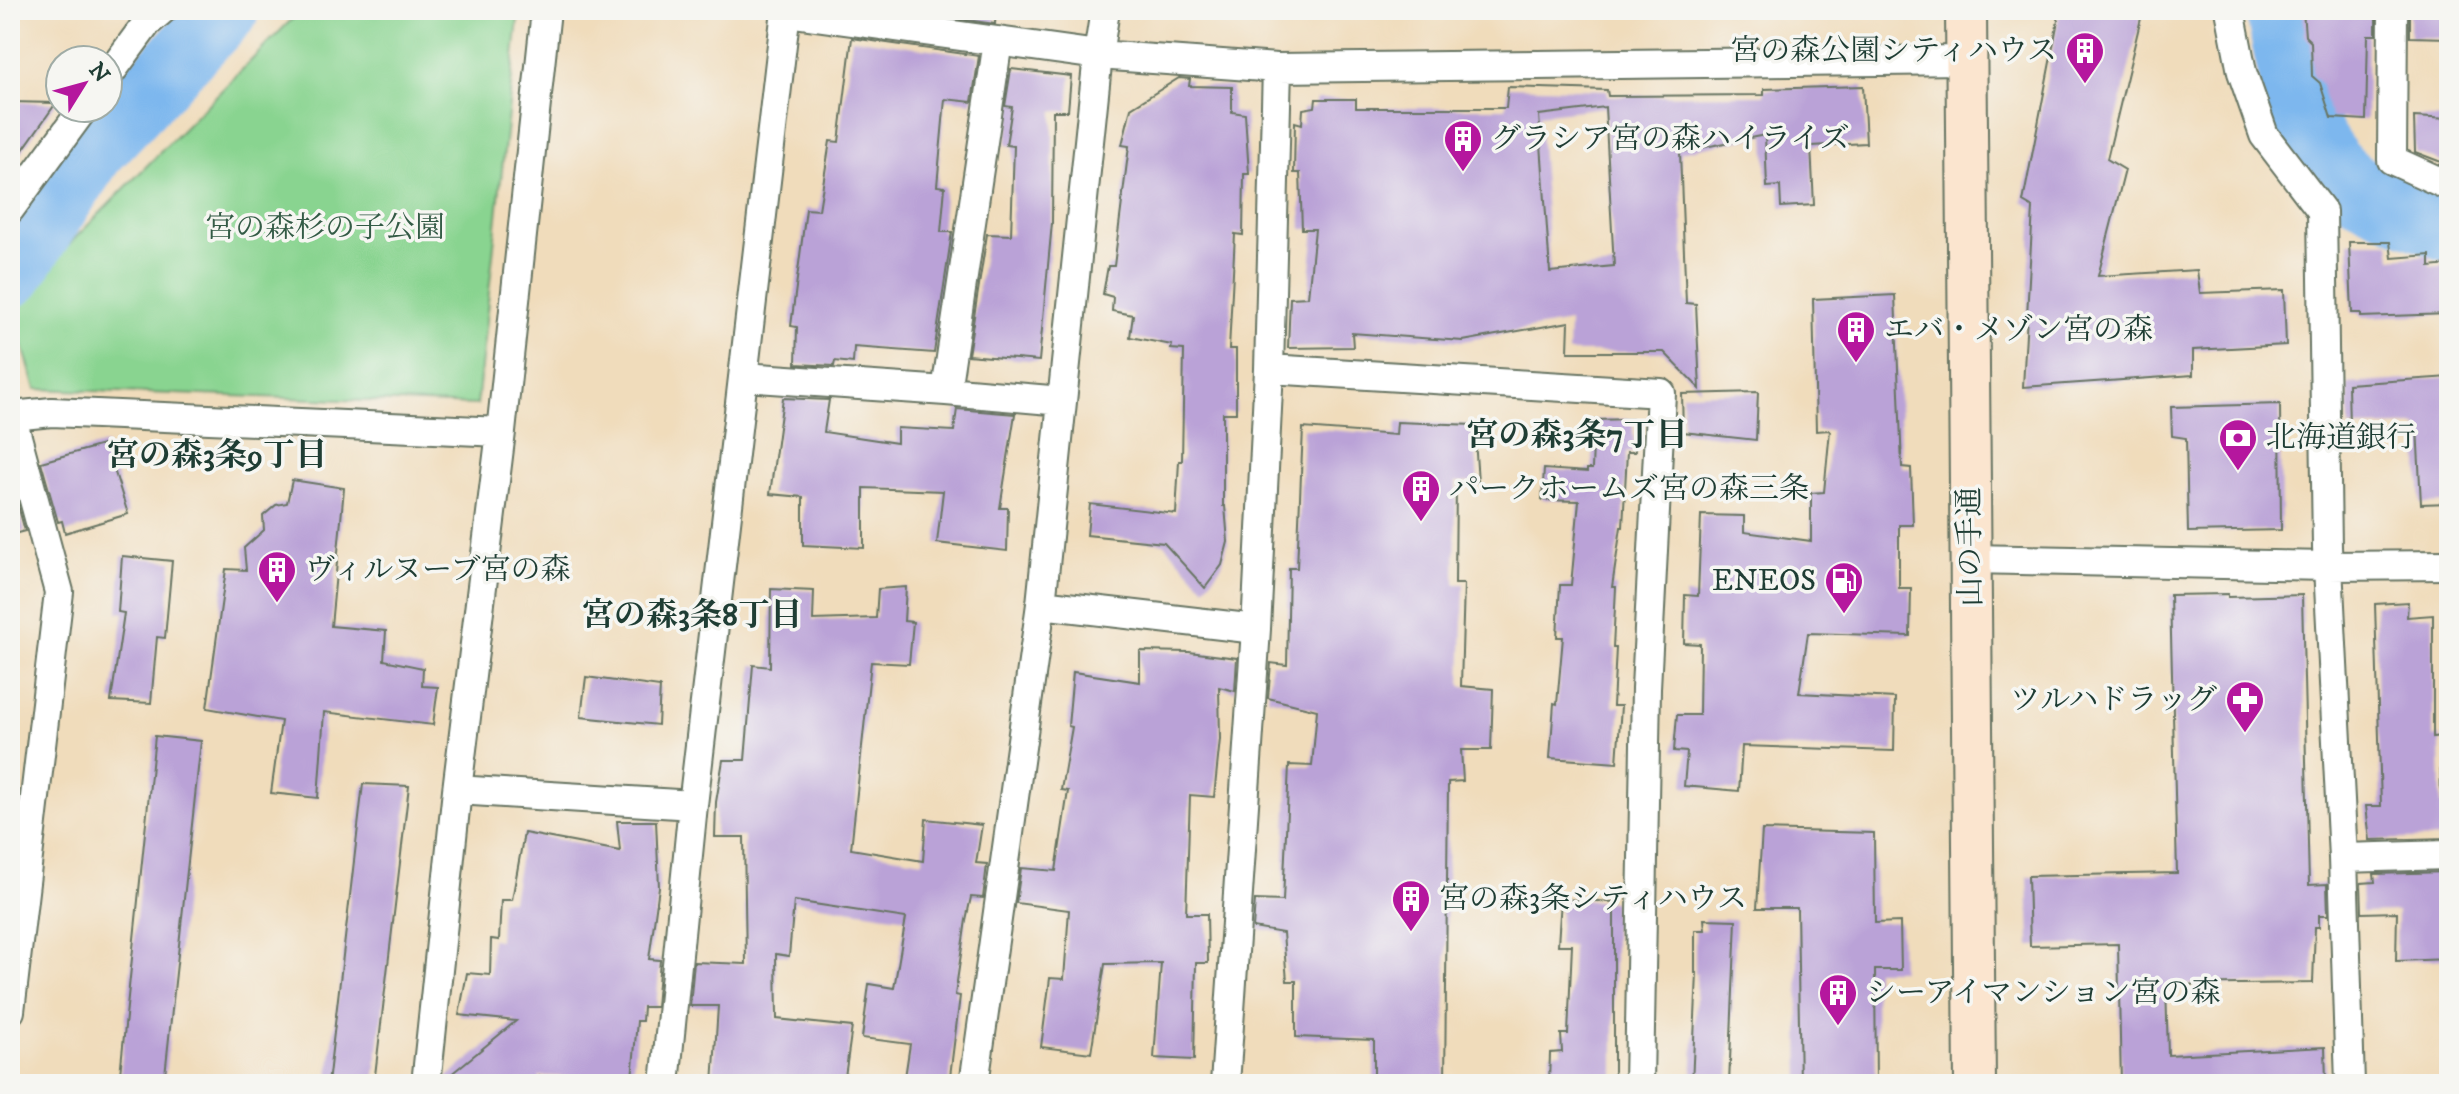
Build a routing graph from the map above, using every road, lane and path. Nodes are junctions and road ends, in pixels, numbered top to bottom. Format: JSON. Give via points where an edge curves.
{"nodes":[{"id":1,"x":162,"y":10,"type":"edge"},
{"id":2,"x":546,"y":10,"type":"edge"},
{"id":3,"x":1105,"y":10,"type":"edge"},
{"id":4,"x":1966,"y":10,"type":"edge"},
{"id":5,"x":2230,"y":10,"type":"edge"},
{"id":6,"x":2393,"y":10,"type":"edge"},
{"id":7,"x":786,"y":11,"type":"edge"},
{"id":8,"x":998,"y":41,"type":"junction"},
{"id":9,"x":124,"y":54,"type":"edge"},
{"id":10,"x":1098,"y":55,"type":"junction"},
{"id":11,"x":1966,"y":60,"type":"junction"},
{"id":12,"x":1277,"y":68,"type":"junction"},
{"id":13,"x":72,"y":124,"type":"edge"},
{"id":14,"x":2449,"y":186,"type":"edge"},
{"id":15,"x":10,"y":209,"type":"edge"},
{"id":16,"x":1269,"y":369,"type":"junction"},
{"id":17,"x":744,"y":377,"type":"junction"},
{"id":18,"x":946,"y":391,"type":"junction"},
{"id":19,"x":1062,"y":401,"type":"junction"},
{"id":20,"x":11,"y":414,"type":"edge"},
{"id":21,"x":501,"y":432,"type":"junction"},
{"id":22,"x":1971,"y":559,"type":"junction"},
{"id":23,"x":2449,"y":565,"type":"edge"},
{"id":24,"x":2328,"y":566,"type":"junction"},
{"id":25,"x":1041,"y":604,"type":"junction"},
{"id":26,"x":1256,"y":629,"type":"junction"},
{"id":27,"x":457,"y":790,"type":"junction"},
{"id":28,"x":693,"y":805,"type":"junction"},
{"id":29,"x":2449,"y":855,"type":"edge"},
{"id":30,"x":2343,"y":858,"type":"junction"},
{"id":31,"x":10,"y":1011,"type":"edge"},
{"id":32,"x":426,"y":1084,"type":"edge"},
{"id":33,"x":665,"y":1084,"type":"edge"},
{"id":34,"x":974,"y":1084,"type":"edge"},
{"id":35,"x":1225,"y":1084,"type":"edge"},
{"id":36,"x":1639,"y":1084,"type":"edge"},
{"id":37,"x":1975,"y":1084,"type":"edge"},
{"id":38,"x":2350,"y":1084,"type":"edge"}],
"edges":[{"from":1,"to":9,"type":"street"},
{"from":2,"to":21,"type":"street"},
{"from":3,"to":10,"type":"street"},
{"from":4,"to":11,"type":"main road","name":"山の手通"},
{"from":5,"to":24,"type":"street","via":[[2242,72],[2264,135],[2322,211]]},
{"from":6,"to":14,"type":"street","via":[[2392,160]]},
{"from":7,"to":8,"type":"street"},
{"from":7,"to":17,"type":"street"},
{"from":8,"to":10,"type":"street"},
{"from":8,"to":18,"type":"street"},
{"from":10,"to":12,"type":"street"},
{"from":10,"to":19,"type":"street"},
{"from":11,"to":12,"type":"street"},
{"from":11,"to":22,"type":"main road","name":"山の手通"},
{"from":12,"to":16,"type":"street"},
{"from":13,"to":15,"type":"street"},
{"from":16,"to":26,"type":"street"},
{"from":16,"to":36,"type":"street","via":[[1661,393],[1646,688]]},
{"from":17,"to":18,"type":"street"},
{"from":17,"to":28,"type":"street"},
{"from":18,"to":19,"type":"street"},
{"from":19,"to":25,"type":"street"},
{"from":20,"to":21,"type":"street"},
{"from":20,"to":31,"type":"street","via":[[59,592]]},
{"from":21,"to":27,"type":"street"},
{"from":22,"to":24,"type":"street"},
{"from":22,"to":37,"type":"main road","name":"山の手通"},
{"from":23,"to":24,"type":"street"},
{"from":24,"to":30,"type":"street"},
{"from":25,"to":26,"type":"street"},
{"from":25,"to":34,"type":"street"},
{"from":26,"to":35,"type":"street"},
{"from":27,"to":28,"type":"street"},
{"from":27,"to":32,"type":"street"},
{"from":28,"to":33,"type":"street"},
{"from":29,"to":30,"type":"street"},
{"from":30,"to":38,"type":"street"}]}
